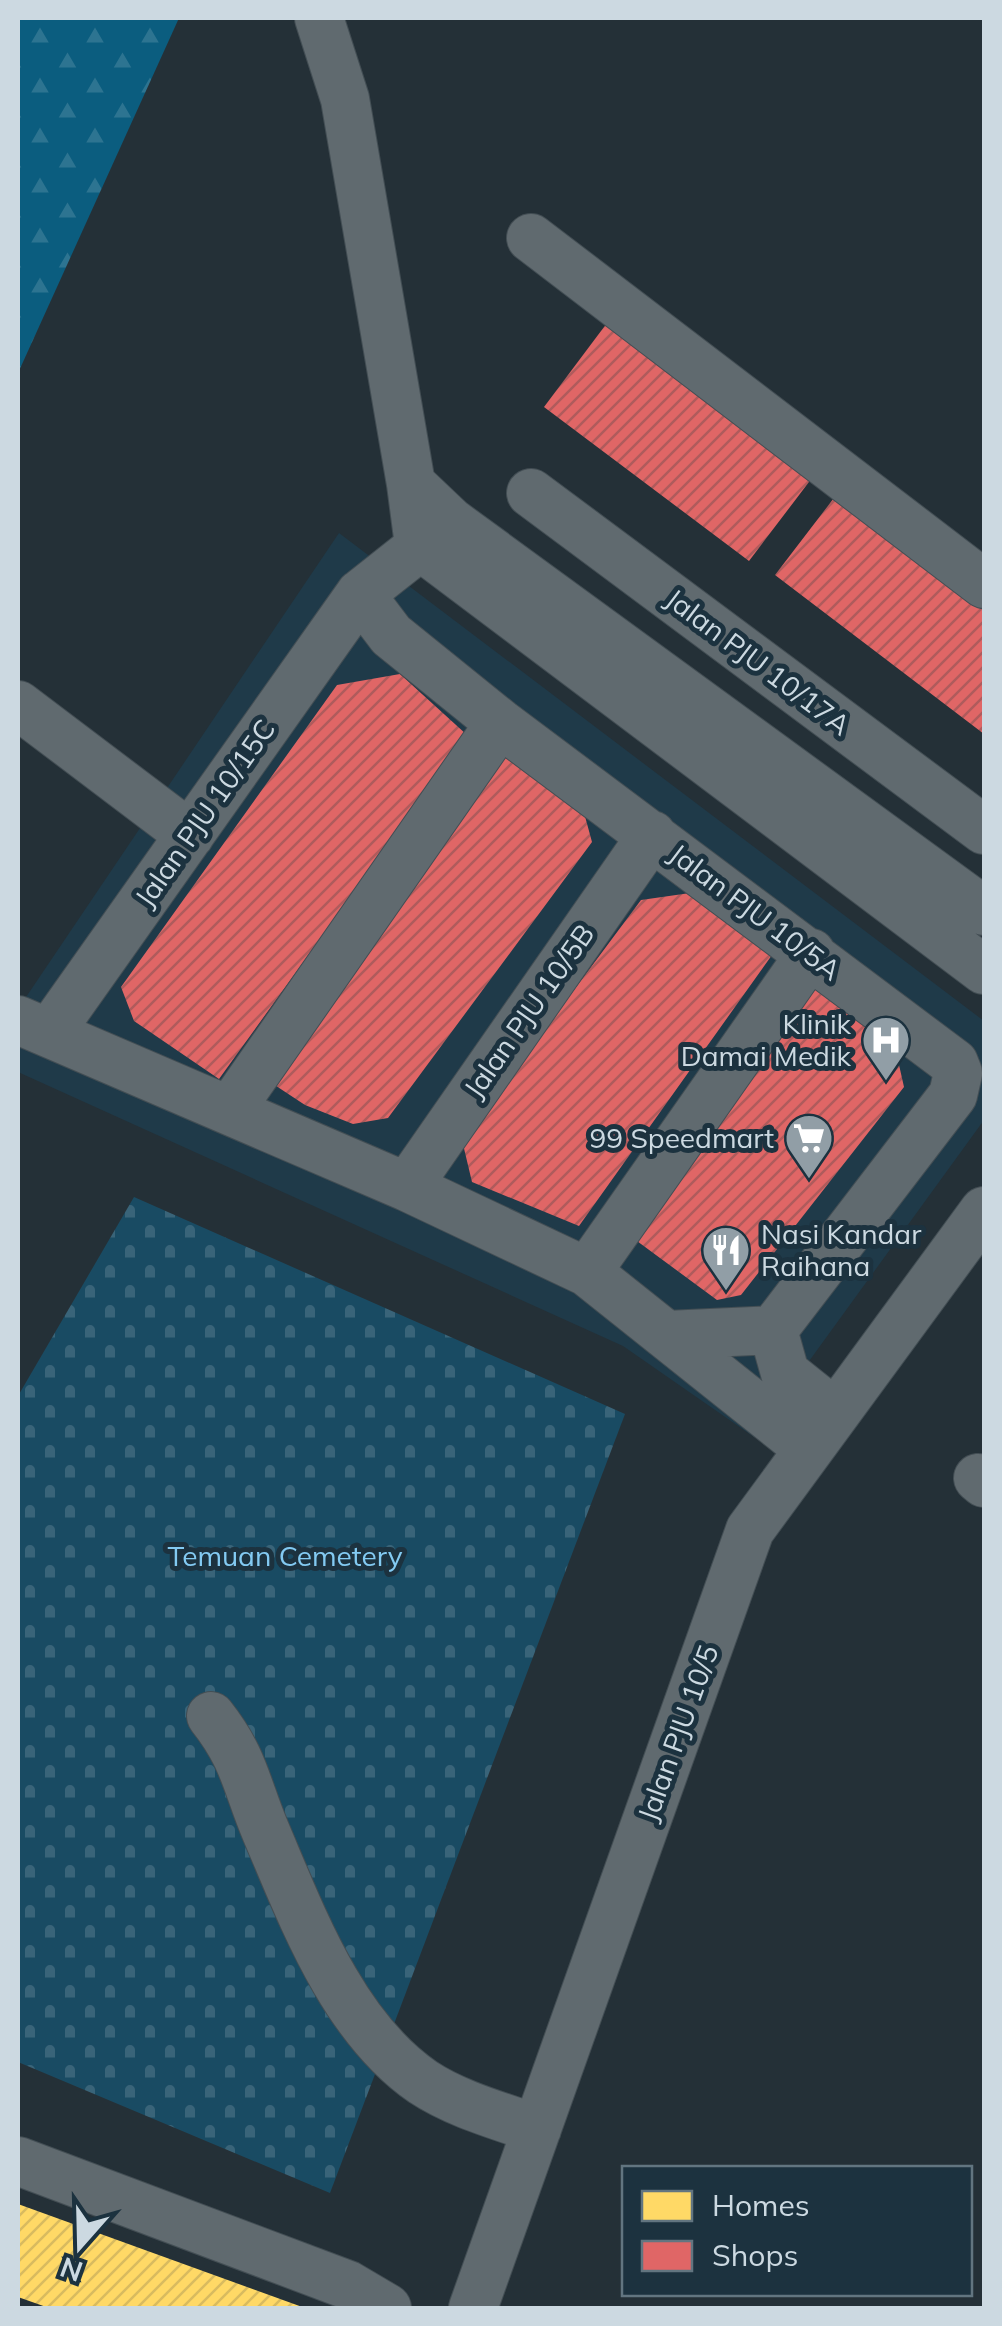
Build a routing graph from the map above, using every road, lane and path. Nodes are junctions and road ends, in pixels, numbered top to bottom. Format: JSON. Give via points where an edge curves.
{"nodes":[{"id":1,"x":318,"y":18,"type":"edge"},
{"id":2,"x":531,"y":238,"type":"dead end"},
{"id":3,"x":531,"y":493,"type":"dead end"},
{"id":4,"x":434,"y":534,"type":"junction"},
{"id":5,"x":984,"y":584,"type":"edge"},
{"id":6,"x":360,"y":594,"type":"junction"},
{"id":7,"x":18,"y":705,"type":"edge"},
{"id":8,"x":500,"y":723,"type":"junction"},
{"id":9,"x":984,"y":830,"type":"edge"},
{"id":10,"x":190,"y":835,"type":"junction"},
{"id":11,"x":652,"y":835,"type":"junction"},
{"id":12,"x":984,"y":912,"type":"edge"},
{"id":13,"x":811,"y":953,"type":"junction"},
{"id":14,"x":984,"y":970,"type":"edge"},
{"id":15,"x":34,"y":1026,"type":"edge"},
{"id":16,"x":230,"y":1110,"type":"junction"},
{"id":17,"x":407,"y":1187,"type":"junction"},
{"id":18,"x":984,"y":1211,"type":"edge"},
{"id":19,"x":587,"y":1272,"type":"junction"},
{"id":20,"x":773,"y":1330,"type":"junction"},
{"id":21,"x":667,"y":1335,"type":"junction"},
{"id":22,"x":822,"y":1431,"type":"junction"},
{"id":23,"x":210,"y":1716,"type":"dead end"},
{"id":24,"x":537,"y":2129,"type":"junction"},
{"id":25,"x":18,"y":2160,"type":"edge"},
{"id":26,"x":387,"y":2308,"type":"edge"},
{"id":27,"x":472,"y":2308,"type":"edge"}],
"edges":[{"from":1,"to":4,"type":"street","via":[[345,98],[411,484]]},
{"from":2,"to":5,"type":"street"},
{"from":3,"to":9,"type":"street","name":"Jalan PJU 10/17A"},
{"from":4,"to":6,"type":"street","name":"Jalan PJU 10/15C"},
{"from":4,"to":12,"type":"street"},
{"from":4,"to":14,"type":"street"},
{"from":6,"to":8,"type":"street","name":"Jalan PJU 10/5A","via":[[391,635]]},
{"from":6,"to":10,"type":"street","name":"Jalan PJU 10/15C"},
{"from":7,"to":10,"type":"street"},
{"from":8,"to":11,"type":"street","name":"Jalan PJU 10/5A"},
{"from":8,"to":16,"type":"street"},
{"from":10,"to":15,"type":"street","name":"Jalan PJU 10/15C"},
{"from":11,"to":13,"type":"street","name":"Jalan PJU 10/5A"},
{"from":11,"to":17,"type":"street","name":"Jalan PJU 10/5B"},
{"from":13,"to":19,"type":"street"},
{"from":13,"to":20,"type":"street","name":"Jalan PJU 10/5A","via":[[946,1054],[957,1085]]},
{"from":15,"to":16,"type":"street"},
{"from":16,"to":17,"type":"street"},
{"from":17,"to":19,"type":"street"},
{"from":18,"to":22,"type":"street","name":"Jalan PJU 10/5"},
{"from":19,"to":21,"type":"street"},
{"from":20,"to":21,"type":"street"},
{"from":20,"to":22,"type":"street","via":[[785,1373]]},
{"from":21,"to":22,"type":"street"},
{"from":22,"to":24,"type":"street","name":"Jalan PJU 10/5","via":[[750,1530]]},
{"from":23,"to":24,"type":"street","via":[[244,1765],[295,1901],[356,2017],[426,2084]]},
{"from":24,"to":27,"type":"street","name":"Jalan PJU 10/5"},
{"from":25,"to":26,"type":"street","via":[[348,2286]]}]}
